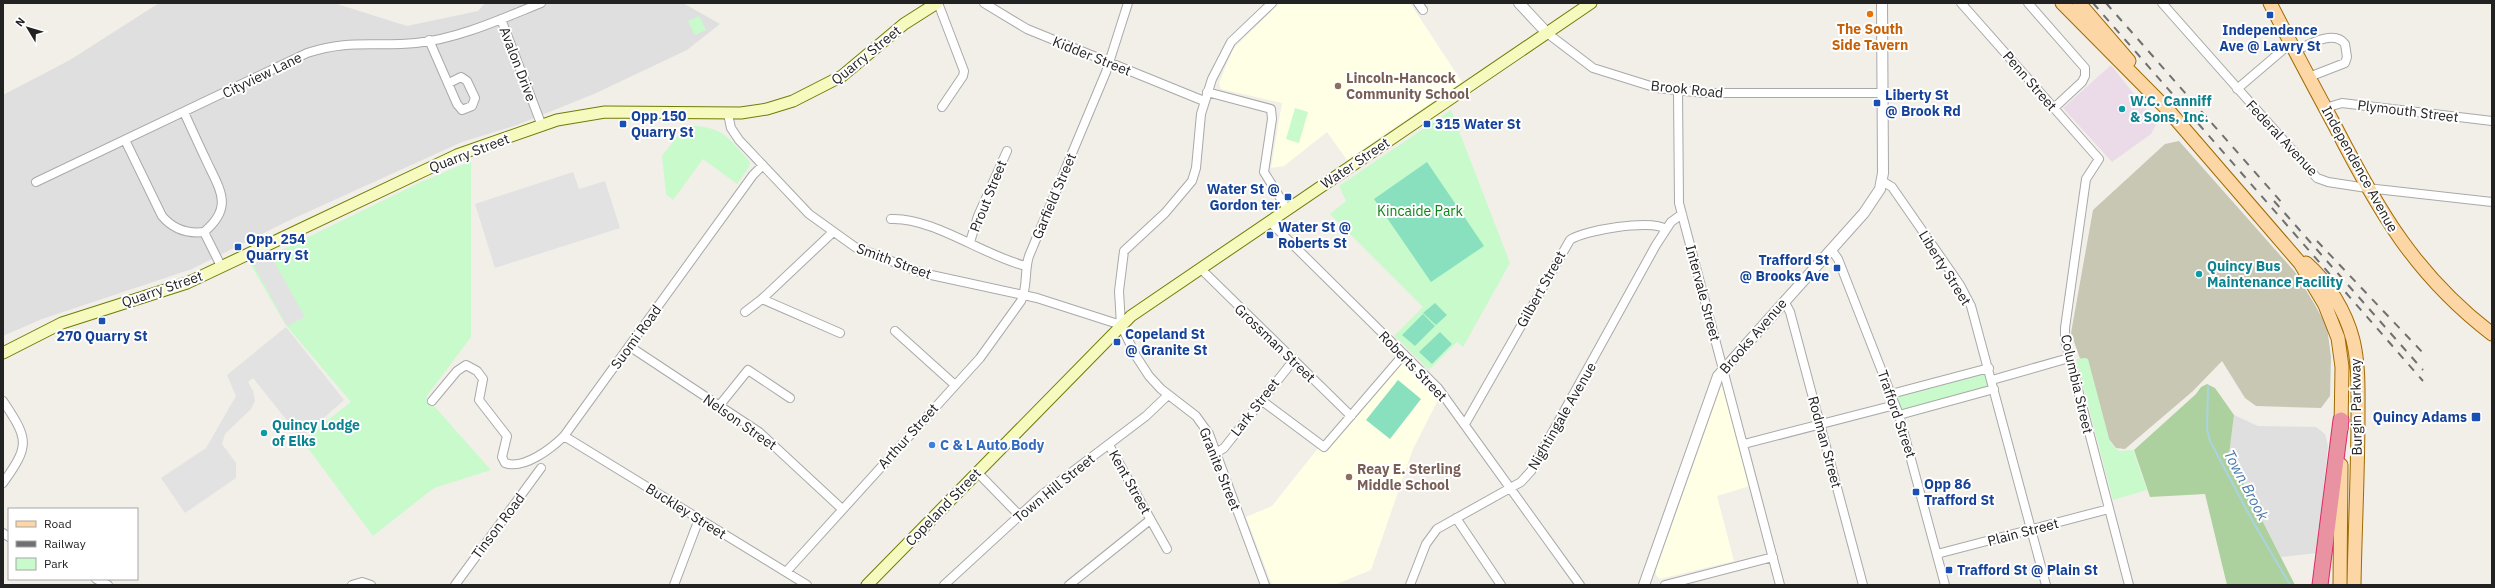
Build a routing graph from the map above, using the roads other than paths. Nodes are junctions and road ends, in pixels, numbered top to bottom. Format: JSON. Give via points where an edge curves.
{"nodes":[{"id":1,"x":541,"y":3,"type":"edge"},
{"id":2,"x":937,"y":3,"type":"edge"},
{"id":3,"x":984,"y":3,"type":"edge"},
{"id":4,"x":1128,"y":3,"type":"edge"},
{"id":5,"x":1272,"y":3,"type":"edge"},
{"id":6,"x":1519,"y":3,"type":"edge"},
{"id":7,"x":1591,"y":3,"type":"edge"},
{"id":8,"x":1882,"y":3,"type":"edge"},
{"id":9,"x":1961,"y":3,"type":"edge"},
{"id":10,"x":2028,"y":3,"type":"edge"},
{"id":11,"x":2062,"y":3,"type":"edge"},
{"id":12,"x":2079,"y":3,"type":"edge"},
{"id":13,"x":2162,"y":3,"type":"edge"},
{"id":14,"x":2270,"y":3,"type":"edge"},
{"id":15,"x":501,"y":19,"type":"junction"},
{"id":16,"x":1547,"y":32,"type":"junction"},
{"id":17,"x":429,"y":40,"type":"junction"},
{"id":18,"x":2293,"y":47,"type":"junction"},
{"id":19,"x":1110,"y":62,"type":"junction"},
{"id":20,"x":2309,"y":77,"type":"junction"},
{"id":21,"x":449,"y":83,"type":"dead end"},
{"id":22,"x":2237,"y":89,"type":"junction"},
{"id":23,"x":1678,"y":91,"type":"junction"},
{"id":24,"x":1207,"y":92,"type":"junction"},
{"id":25,"x":1882,"y":93,"type":"junction"},
{"id":26,"x":1204,"y":101,"type":"junction"},
{"id":27,"x":942,"y":107,"type":"dead end"},
{"id":28,"x":2054,"y":108,"type":"junction"},
{"id":29,"x":2325,"y":108,"type":"junction"},
{"id":30,"x":2168,"y":110,"type":"junction"},
{"id":31,"x":184,"y":112,"type":"junction"},
{"id":32,"x":728,"y":114,"type":"junction"},
{"id":33,"x":2492,"y":121,"type":"edge"},
{"id":34,"x":542,"y":126,"type":"junction"},
{"id":35,"x":125,"y":140,"type":"junction"},
{"id":36,"x":1006,"y":151,"type":"dead end"},
{"id":37,"x":2099,"y":159,"type":"joint"},
{"id":38,"x":763,"y":165,"type":"junction"},
{"id":39,"x":1882,"y":181,"type":"junction"},
{"id":40,"x":36,"y":182,"type":"dead end"},
{"id":41,"x":2367,"y":188,"type":"junction"},
{"id":42,"x":2492,"y":202,"type":"edge"},
{"id":43,"x":1287,"y":209,"type":"junction"},
{"id":44,"x":1682,"y":214,"type":"junction"},
{"id":45,"x":891,"y":219,"type":"dead end"},
{"id":46,"x":1269,"y":221,"type":"junction"},
{"id":47,"x":1666,"y":229,"type":"junction"},
{"id":48,"x":204,"y":232,"type":"junction"},
{"id":49,"x":832,"y":233,"type":"junction"},
{"id":50,"x":970,"y":242,"type":"junction"},
{"id":51,"x":1831,"y":249,"type":"junction"},
{"id":52,"x":2291,"y":250,"type":"junction"},
{"id":53,"x":221,"y":266,"type":"junction"},
{"id":54,"x":1026,"y":266,"type":"junction"},
{"id":55,"x":1200,"y":268,"type":"junction"},
{"id":56,"x":1024,"y":295,"type":"junction"},
{"id":57,"x":762,"y":299,"type":"junction"},
{"id":58,"x":1784,"y":301,"type":"junction"},
{"id":59,"x":745,"y":312,"type":"dead end"},
{"id":60,"x":1121,"y":325,"type":"junction"},
{"id":61,"x":895,"y":330,"type":"dead end"},
{"id":62,"x":840,"y":333,"type":"dead end"},
{"id":63,"x":2492,"y":334,"type":"edge"},
{"id":64,"x":629,"y":346,"type":"junction"},
{"id":65,"x":3,"y":353,"type":"edge"},
{"id":66,"x":1404,"y":354,"type":"junction"},
{"id":67,"x":2069,"y":358,"type":"junction"},
{"id":68,"x":1293,"y":361,"type":"junction"},
{"id":69,"x":1724,"y":368,"type":"junction"},
{"id":70,"x":1988,"y":368,"type":"junction"},
{"id":71,"x":1992,"y":380,"type":"junction"},
{"id":72,"x":955,"y":385,"type":"junction"},
{"id":73,"x":1994,"y":389,"type":"junction"},
{"id":74,"x":1891,"y":394,"type":"junction"},
{"id":75,"x":1168,"y":395,"type":"junction"},
{"id":76,"x":790,"y":398,"type":"dead end"},
{"id":77,"x":1261,"y":400,"type":"junction"},
{"id":78,"x":432,"y":401,"type":"dead end"},
{"id":79,"x":3,"y":402,"type":"edge"},
{"id":80,"x":1895,"y":405,"type":"junction"},
{"id":81,"x":719,"y":406,"type":"junction"},
{"id":82,"x":1899,"y":415,"type":"junction"},
{"id":83,"x":1351,"y":416,"type":"junction"},
{"id":84,"x":2341,"y":420,"type":"junction"},
{"id":85,"x":1465,"y":424,"type":"junction"},
{"id":86,"x":1820,"y":424,"type":"junction"},
{"id":87,"x":564,"y":436,"type":"junction"},
{"id":88,"x":1744,"y":444,"type":"junction"},
{"id":89,"x":1109,"y":445,"type":"junction"},
{"id":90,"x":1216,"y":453,"type":"junction"},
{"id":91,"x":541,"y":468,"type":"dead end"},
{"id":92,"x":977,"y":472,"type":"junction"},
{"id":93,"x":3,"y":483,"type":"edge"},
{"id":94,"x":1511,"y":487,"type":"junction"},
{"id":95,"x":842,"y":509,"type":"junction"},
{"id":96,"x":2109,"y":509,"type":"junction"},
{"id":97,"x":1019,"y":515,"type":"junction"},
{"id":98,"x":1456,"y":518,"type":"junction"},
{"id":99,"x":699,"y":519,"type":"junction"},
{"id":100,"x":1150,"y":520,"type":"junction"},
{"id":101,"x":2031,"y":530,"type":"junction"},
{"id":102,"x":1167,"y":549,"type":"dead end"},
{"id":103,"x":1937,"y":554,"type":"junction"},
{"id":104,"x":1773,"y":557,"type":"junction"},
{"id":105,"x":786,"y":572,"type":"junction"},
{"id":106,"x":98,"y":580,"type":"edge"},
{"id":107,"x":108,"y":585,"type":"edge"},
{"id":108,"x":352,"y":585,"type":"edge"},
{"id":109,"x":371,"y":585,"type":"edge"},
{"id":110,"x":455,"y":585,"type":"edge"},
{"id":111,"x":674,"y":585,"type":"edge"},
{"id":112,"x":807,"y":585,"type":"edge"},
{"id":113,"x":867,"y":585,"type":"edge"},
{"id":114,"x":944,"y":585,"type":"edge"},
{"id":115,"x":1069,"y":585,"type":"edge"},
{"id":116,"x":1265,"y":585,"type":"edge"},
{"id":117,"x":1410,"y":585,"type":"edge"},
{"id":118,"x":1501,"y":585,"type":"edge"},
{"id":119,"x":1580,"y":585,"type":"edge"},
{"id":120,"x":1645,"y":585,"type":"edge"},
{"id":121,"x":1665,"y":585,"type":"edge"},
{"id":122,"x":1780,"y":585,"type":"edge"},
{"id":123,"x":1863,"y":585,"type":"edge"},
{"id":124,"x":1945,"y":585,"type":"edge"},
{"id":125,"x":2046,"y":585,"type":"edge"},
{"id":126,"x":2129,"y":585,"type":"edge"},
{"id":127,"x":2320,"y":585,"type":"edge"},
{"id":128,"x":2340,"y":585,"type":"edge"},
{"id":129,"x":2354,"y":585,"type":"edge"}],
"edges":[{"from":1,"to":15,"type":"street","name":"Avalon Drive"},
{"from":2,"to":27,"type":"street","via":[[964,71],[962,79]]},
{"from":2,"to":32,"type":"main road","name":"Quarry Street","via":[[904,24],[848,72],[819,90],[774,107]]},
{"from":3,"to":19,"type":"street","name":"Kidder Street","via":[[1020,26]]},
{"from":4,"to":19,"type":"street","name":"Garfield Street"},
{"from":5,"to":24,"type":"street","name":"Granite Street","via":[[1228,45]]},
{"from":6,"to":16,"type":"street","name":"Brook Road"},
{"from":7,"to":16,"type":"main road","name":"Water Street"},
{"from":8,"to":25,"type":"street"},
{"from":9,"to":28,"type":"street","name":"Penn Street"},
{"from":10,"to":28,"type":"street","via":[[2083,64],[2085,70],[2082,82]]},
{"from":11,"to":30,"type":"main road","name":"Burgin Parkway"},
{"from":12,"to":30,"type":"main road","name":"Burgin Parkway"},
{"from":13,"to":22,"type":"street","name":"Federal Avenue"},
{"from":14,"to":18,"type":"main road","name":"Independence Avenue"},
{"from":15,"to":17,"type":"street","name":"Cityview Lane"},
{"from":15,"to":34,"type":"street","name":"Avalon Drive"},
{"from":16,"to":23,"type":"street","name":"Brook Road","via":[[1596,69],[1645,85]]},
{"from":16,"to":43,"type":"main road","name":"Water Street"},
{"from":17,"to":21,"type":"street"},
{"from":17,"to":31,"type":"street","name":"Cityview Lane","via":[[396,44],[346,43],[327,46],[307,53]]},
{"from":18,"to":20,"type":"main road","name":"Independence Avenue"},
{"from":18,"to":20,"type":"street","via":[[2331,37],[2338,38],[2345,44],[2345,63]]},
{"from":18,"to":22,"type":"street"},
{"from":19,"to":26,"type":"street","name":"Kidder Street"},
{"from":19,"to":54,"type":"street","name":"Garfield Street"},
{"from":20,"to":29,"type":"main road","name":"Independence Avenue"},
{"from":22,"to":41,"type":"street","name":"Federal Avenue","via":[[2314,176],[2328,182]]},
{"from":23,"to":25,"type":"street","name":"Brook Road","via":[[1714,94]]},
{"from":23,"to":44,"type":"street","name":"Intervale Street","via":[[1678,191]]},
{"from":24,"to":26,"type":"street","name":"Granite Street"},
{"from":24,"to":43,"type":"street","via":[[1271,109],[1272,119],[1264,172]]},
{"from":25,"to":39,"type":"street"},
{"from":26,"to":60,"type":"street","name":"Granite Street","via":[[1196,168],[1192,181],[1165,213],[1128,244],[1122,254],[1118,296]]},
{"from":28,"to":37,"type":"street","name":"Penn Street"},
{"from":29,"to":33,"type":"street","name":"Plymouth Street","via":[[2342,104]]},
{"from":29,"to":41,"type":"main road","name":"Independence Avenue"},
{"from":30,"to":52,"type":"main road","name":"Burgin Parkway"},
{"from":31,"to":35,"type":"street","name":"Cityview Lane"},
{"from":31,"to":48,"type":"street","via":[[222,193],[221,209],[214,222]]},
{"from":32,"to":34,"type":"main road","name":"Quarry Street","via":[[605,112],[572,117]]},
{"from":32,"to":38,"type":"street","name":"Smith Street","via":[[734,134]]},
{"from":34,"to":53,"type":"main road","name":"Quarry Street","via":[[457,155]]},
{"from":35,"to":40,"type":"street","name":"Cityview Lane"},
{"from":35,"to":48,"type":"street","via":[[168,224],[186,231]]},
{"from":36,"to":50,"type":"street","name":"Prout Street","via":[[978,216]]},
{"from":37,"to":67,"type":"street","name":"Columbia Street","via":[[2090,170],[2084,189],[2065,328]]},
{"from":38,"to":49,"type":"street","name":"Smith Street","via":[[809,214]]},
{"from":38,"to":64,"type":"street","name":"Suomi Road","via":[[753,175]]},
{"from":39,"to":51,"type":"street","name":"Brooks Avenue","via":[[1868,208]]},
{"from":39,"to":70,"type":"street","name":"Liberty Street","via":[[1892,187],[1963,290],[1974,316]]},
{"from":41,"to":42,"type":"street","name":"Federal Avenue"},
{"from":41,"to":63,"type":"main road","name":"Independence Avenue","via":[[2390,227],[2422,268],[2457,305]]},
{"from":43,"to":46,"type":"main road","name":"Water Street"},
{"from":44,"to":47,"type":"street","name":"Nightingale Avenue","via":[[1673,219]]},
{"from":44,"to":69,"type":"street","name":"Intervale Street"},
{"from":45,"to":50,"type":"street","name":"Prout Street","via":[[903,218]]},
{"from":46,"to":55,"type":"main road","name":"Water Street"},
{"from":46,"to":66,"type":"street","name":"Roberts Street"},
{"from":47,"to":85,"type":"street","name":"Gilbert Street","via":[[1652,225],[1589,232],[1578,235],[1567,243]]},
{"from":47,"to":94,"type":"street","name":"Nightingale Avenue","via":[[1534,466],[1524,479]]},
{"from":48,"to":53,"type":"street"},
{"from":49,"to":56,"type":"street","name":"Smith Street","via":[[854,247],[916,271]]},
{"from":49,"to":57,"type":"street"},
{"from":50,"to":54,"type":"street","name":"Prout Street"},
{"from":51,"to":58,"type":"street","name":"Brooks Avenue"},
{"from":51,"to":74,"type":"street","name":"Trafford Street","via":[[1838,259]]},
{"from":52,"to":84,"type":"main road","name":"Burgin Parkway","via":[[2325,305],[2338,338],[2342,367]]},
{"from":52,"to":129,"type":"main road","name":"Burgin Parkway","via":[[2328,288],[2347,323],[2356,353],[2358,434]]},
{"from":53,"to":65,"type":"main road","name":"Quarry Street","via":[[186,283],[62,323]]},
{"from":54,"to":56,"type":"street","name":"Garfield Street"},
{"from":55,"to":60,"type":"main road","name":"Water Street","via":[[1134,313]]},
{"from":55,"to":68,"type":"street","name":"Grossman Street"},
{"from":56,"to":60,"type":"street"},
{"from":56,"to":72,"type":"street","name":"Arthur Street","via":[[987,349]]},
{"from":57,"to":59,"type":"street"},
{"from":57,"to":62,"type":"street"},
{"from":58,"to":69,"type":"street","name":"Brooks Avenue"},
{"from":58,"to":86,"type":"street","name":"Rodman Street","via":[[1790,312]]},
{"from":60,"to":75,"type":"street","name":"Granite Street","via":[[1142,366]]},
{"from":60,"to":92,"type":"main road","name":"Copeland Street"},
{"from":61,"to":72,"type":"street"},
{"from":64,"to":81,"type":"street","name":"Nelson Street"},
{"from":64,"to":87,"type":"street","name":"Suomi Road"},
{"from":66,"to":83,"type":"street"},
{"from":66,"to":85,"type":"street","name":"Roberts Street","via":[[1438,388]]},
{"from":67,"to":71,"type":"street"},
{"from":67,"to":96,"type":"street","name":"Columbia Street"},
{"from":68,"to":77,"type":"street","name":"Lark Street"},
{"from":68,"to":83,"type":"street","name":"Grossman Street"},
{"from":69,"to":88,"type":"street","name":"Intervale Street"},
{"from":69,"to":120,"type":"street","name":"Brooks Avenue","via":[[1714,385]]},
{"from":70,"to":71,"type":"street","name":"Liberty Street"},
{"from":70,"to":74,"type":"street"},
{"from":71,"to":73,"type":"street","name":"Liberty Street"},
{"from":72,"to":95,"type":"street","name":"Arthur Street"},
{"from":73,"to":82,"type":"street"},
{"from":73,"to":101,"type":"street","name":"Liberty Street"},
{"from":74,"to":80,"type":"street","name":"Trafford Street"},
{"from":75,"to":89,"type":"street","name":"Town Hill Street"},
{"from":75,"to":90,"type":"street","name":"Granite Street","via":[[1200,421],[1209,434]]},
{"from":76,"to":81,"type":"street","via":[[748,370]]},
{"from":77,"to":83,"type":"street","via":[[1324,447]]},
{"from":77,"to":90,"type":"street","name":"Lark Street","via":[[1224,448]]},
{"from":78,"to":87,"type":"street","name":"Suomi Road","via":[[457,371],[466,365],[483,379],[479,400],[503,428],[507,441],[502,457],[505,463],[512,466],[522,463],[555,445]]},
{"from":79,"to":93,"type":"street","via":[[17,423],[23,437],[24,448],[18,463]]},
{"from":80,"to":82,"type":"street","name":"Trafford Street"},
{"from":80,"to":86,"type":"street"},
{"from":81,"to":95,"type":"street","name":"Nelson Street","via":[[759,432]]},
{"from":82,"to":103,"type":"street","name":"Trafford Street"},
{"from":84,"to":127,"type":"highway"},
{"from":84,"to":128,"type":"main road","name":"Burgin Parkway"},
{"from":85,"to":94,"type":"street","name":"Roberts Street"},
{"from":86,"to":88,"type":"street"},
{"from":86,"to":123,"type":"street","name":"Rodman Street"},
{"from":87,"to":99,"type":"street","name":"Buckley Street"},
{"from":88,"to":104,"type":"street","name":"Intervale Street"},
{"from":89,"to":97,"type":"street","name":"Town Hill Street","via":[[1059,481]]},
{"from":89,"to":100,"type":"street","name":"Kent Street"},
{"from":90,"to":116,"type":"street","name":"Granite Street"},
{"from":91,"to":110,"type":"street","name":"Tinson Road"},
{"from":92,"to":97,"type":"street"},
{"from":92,"to":113,"type":"main road","name":"Copeland Street"},
{"from":94,"to":98,"type":"street","name":"Nightingale Avenue"},
{"from":94,"to":119,"type":"street","name":"Roberts Street"},
{"from":95,"to":105,"type":"street","name":"Arthur Street"},
{"from":96,"to":101,"type":"street","name":"Plain Street"},
{"from":96,"to":126,"type":"street","name":"Columbia Street"},
{"from":97,"to":114,"type":"street","name":"Town Hill Street"},
{"from":98,"to":117,"type":"street","name":"Nightingale Avenue","via":[[1437,529],[1428,540]]},
{"from":98,"to":118,"type":"street"},
{"from":99,"to":105,"type":"street","name":"Buckley Street"},
{"from":99,"to":111,"type":"street"},
{"from":100,"to":102,"type":"street","name":"Kent Street"},
{"from":100,"to":115,"type":"street","name":"Kent Street"},
{"from":101,"to":103,"type":"street","name":"Plain Street"},
{"from":101,"to":125,"type":"street","name":"Liberty Street"},
{"from":103,"to":124,"type":"street","name":"Trafford Street"},
{"from":104,"to":121,"type":"street"},
{"from":104,"to":122,"type":"street","name":"Intervale Street"},
{"from":105,"to":112,"type":"street","name":"Buckley Street"},
{"from":106,"to":107,"type":"street"},
{"from":108,"to":109,"type":"street","via":[[362,582]]}]}
